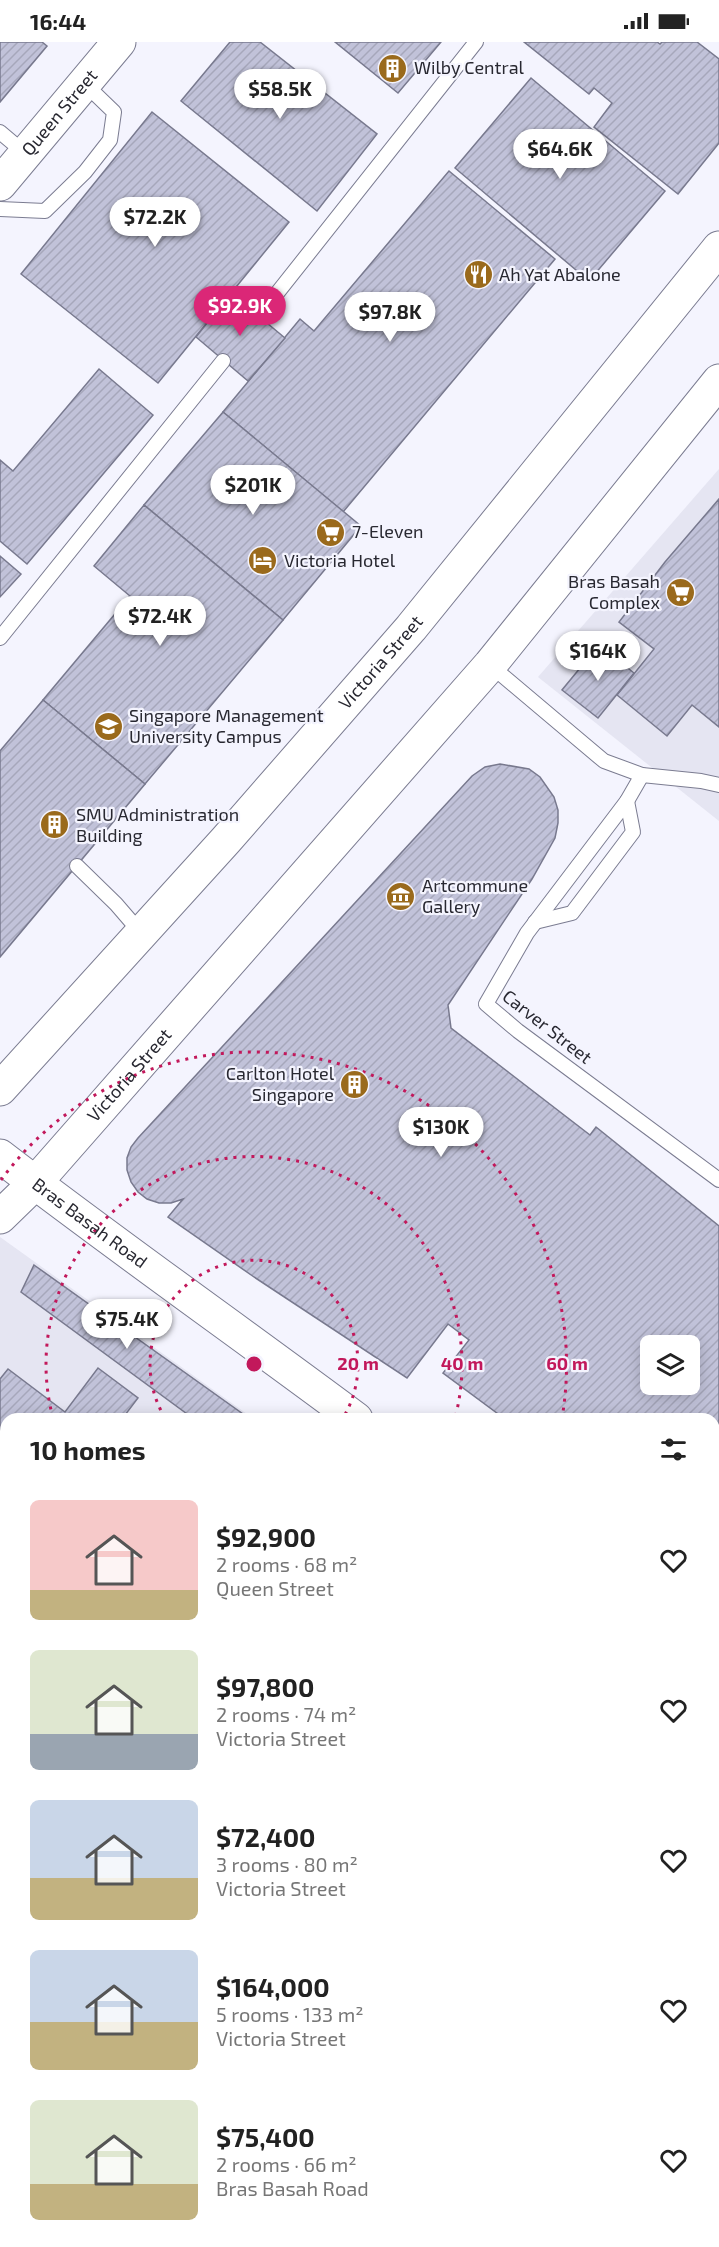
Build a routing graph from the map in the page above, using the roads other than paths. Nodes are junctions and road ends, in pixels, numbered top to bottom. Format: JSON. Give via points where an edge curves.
{"nodes":[{"id":1,"x":119,"y":42,"type":"edge"},
{"id":2,"x":476,"y":42,"type":"edge"},
{"id":3,"x":85,"y":84,"type":"junction"},
{"id":4,"x":0,"y":132,"type":"edge"},
{"id":5,"x":26,"y":154,"type":"junction"},
{"id":6,"x":0,"y":184,"type":"edge"},
{"id":7,"x":0,"y":209,"type":"edge"},
{"id":8,"x":719,"y":248,"type":"edge"},
{"id":9,"x":259,"y":316,"type":"dead end"},
{"id":10,"x":223,"y":361,"type":"dead end"},
{"id":11,"x":719,"y":381,"type":"edge"},
{"id":12,"x":0,"y":638,"type":"edge"},
{"id":13,"x":490,"y":665,"type":"junction"},
{"id":14,"x":642,"y":775,"type":"junction"},
{"id":15,"x":719,"y":785,"type":"edge"},
{"id":16,"x":627,"y":801,"type":"junction"},
{"id":17,"x":77,"y":866,"type":"dead end"},
{"id":18,"x":535,"y":922,"type":"junction"},
{"id":19,"x":141,"y":933,"type":"junction"},
{"id":20,"x":0,"y":1089,"type":"edge"},
{"id":21,"x":0,"y":1156,"type":"edge"},
{"id":22,"x":719,"y":1180,"type":"edge"},
{"id":23,"x":35,"y":1182,"type":"junction"},
{"id":24,"x":0,"y":1217,"type":"edge"},
{"id":25,"x":348,"y":1413,"type":"edge"}],
"edges":[{"from":1,"to":3,"type":"main road","name":"Queen Street"},
{"from":2,"to":9,"type":"lane"},
{"from":3,"to":5,"type":"main road","name":"Queen Street"},
{"from":3,"to":7,"type":"lane","via":[[114,112],[110,140],[45,212]]},
{"from":4,"to":5,"type":"lane"},
{"from":5,"to":6,"type":"main road","name":"Queen Street"},
{"from":8,"to":19,"type":"main road","name":"Victoria Street","via":[[411,628]]},
{"from":10,"to":12,"type":"lane"},
{"from":11,"to":13,"type":"main road","name":"Victoria Street"},
{"from":13,"to":14,"type":"lane","via":[[604,761]]},
{"from":13,"to":23,"type":"main road","name":"Victoria Street"},
{"from":14,"to":15,"type":"lane"},
{"from":14,"to":16,"type":"lane","name":"Carver Street"},
{"from":16,"to":18,"type":"lane","name":"Carver Street"},
{"from":16,"to":18,"type":"lane","via":[[633,832],[579,904],[572,913]]},
{"from":17,"to":19,"type":"lane"},
{"from":18,"to":22,"type":"lane","name":"Carver Street","via":[[486,1004]]},
{"from":19,"to":20,"type":"main road","name":"Victoria Street"},
{"from":21,"to":23,"type":"main road","name":"Bras Basah Road"},
{"from":23,"to":24,"type":"main road","name":"Victoria Street"},
{"from":23,"to":25,"type":"main road","name":"Bras Basah Road"}]}
